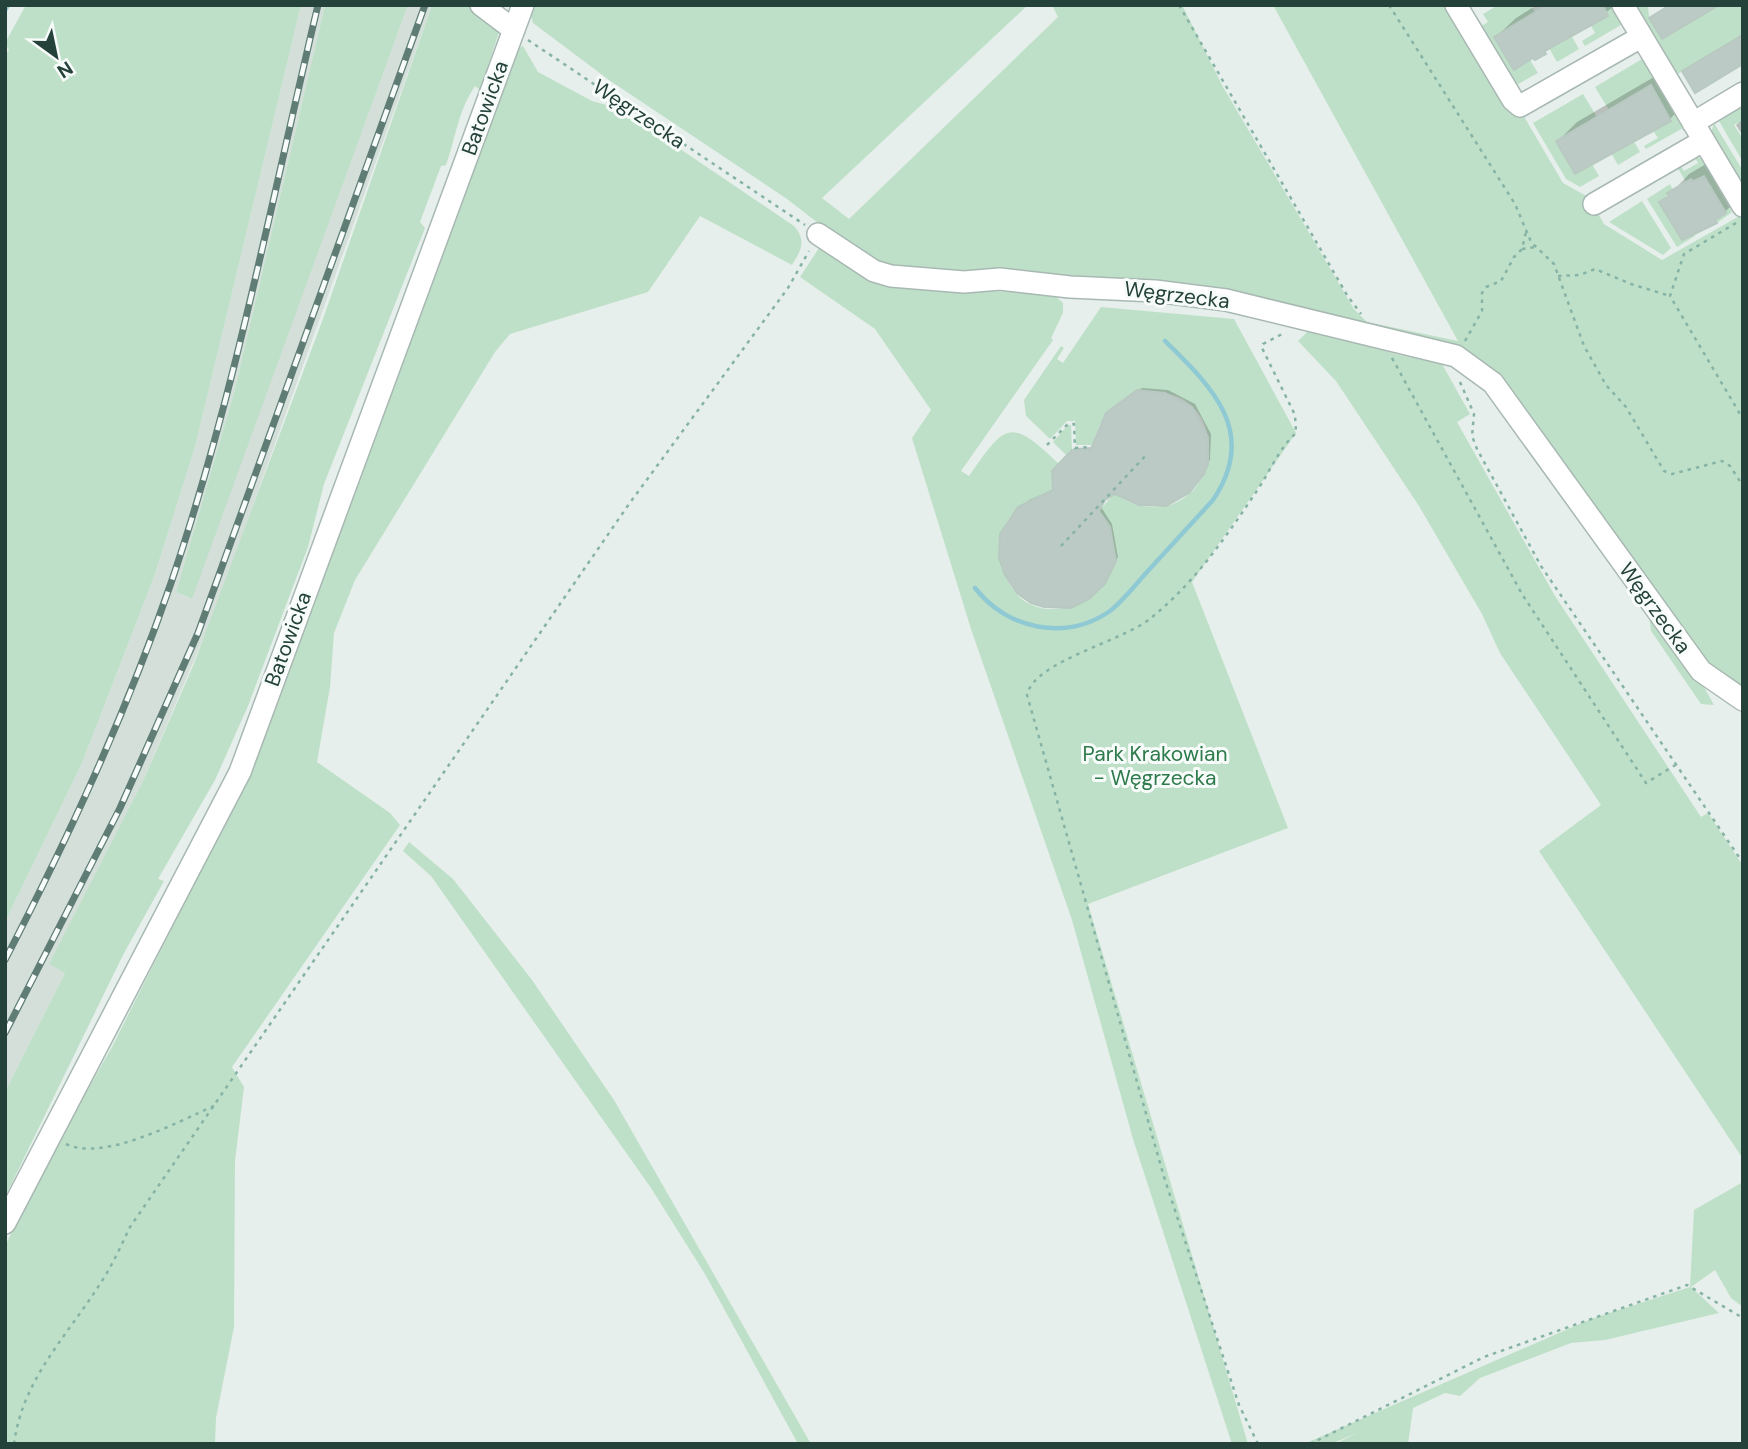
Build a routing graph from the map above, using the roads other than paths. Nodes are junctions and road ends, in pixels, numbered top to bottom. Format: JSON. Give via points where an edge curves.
{"nodes":[{"id":1,"x":481,"y":5,"type":"edge"},
{"id":2,"x":523,"y":5,"type":"edge"},
{"id":3,"x":1457,"y":6,"type":"edge"},
{"id":4,"x":1624,"y":6,"type":"edge"},
{"id":5,"x":514,"y":30,"type":"junction"},
{"id":6,"x":1642,"y":37,"type":"junction"},
{"id":7,"x":1743,"y":93,"type":"edge"},
{"id":8,"x":1698,"y":132,"type":"junction"},
{"id":9,"x":1594,"y":204,"type":"dead end"},
{"id":10,"x":1743,"y":206,"type":"edge"},
{"id":11,"x":818,"y":234,"type":"road end"},
{"id":12,"x":1743,"y":700,"type":"edge"},
{"id":13,"x":5,"y":1223,"type":"edge"}],
"edges":[{"from":1,"to":5,"type":"street"},
{"from":2,"to":5,"type":"street","name":"Batowicka"},
{"from":3,"to":6,"type":"street","via":[[1520,106]]},
{"from":4,"to":6,"type":"street"},
{"from":5,"to":13,"type":"street","name":"Batowicka","via":[[240,772]]},
{"from":6,"to":8,"type":"street"},
{"from":7,"to":8,"type":"street"},
{"from":8,"to":9,"type":"street"},
{"from":8,"to":10,"type":"street"},
{"from":11,"to":12,"type":"street","name":"Węgrzecka","via":[[874,271],[891,276],[964,282],[1000,279],[1226,300],[1446,353],[1474,366],[1493,383],[1701,670]]}]}
